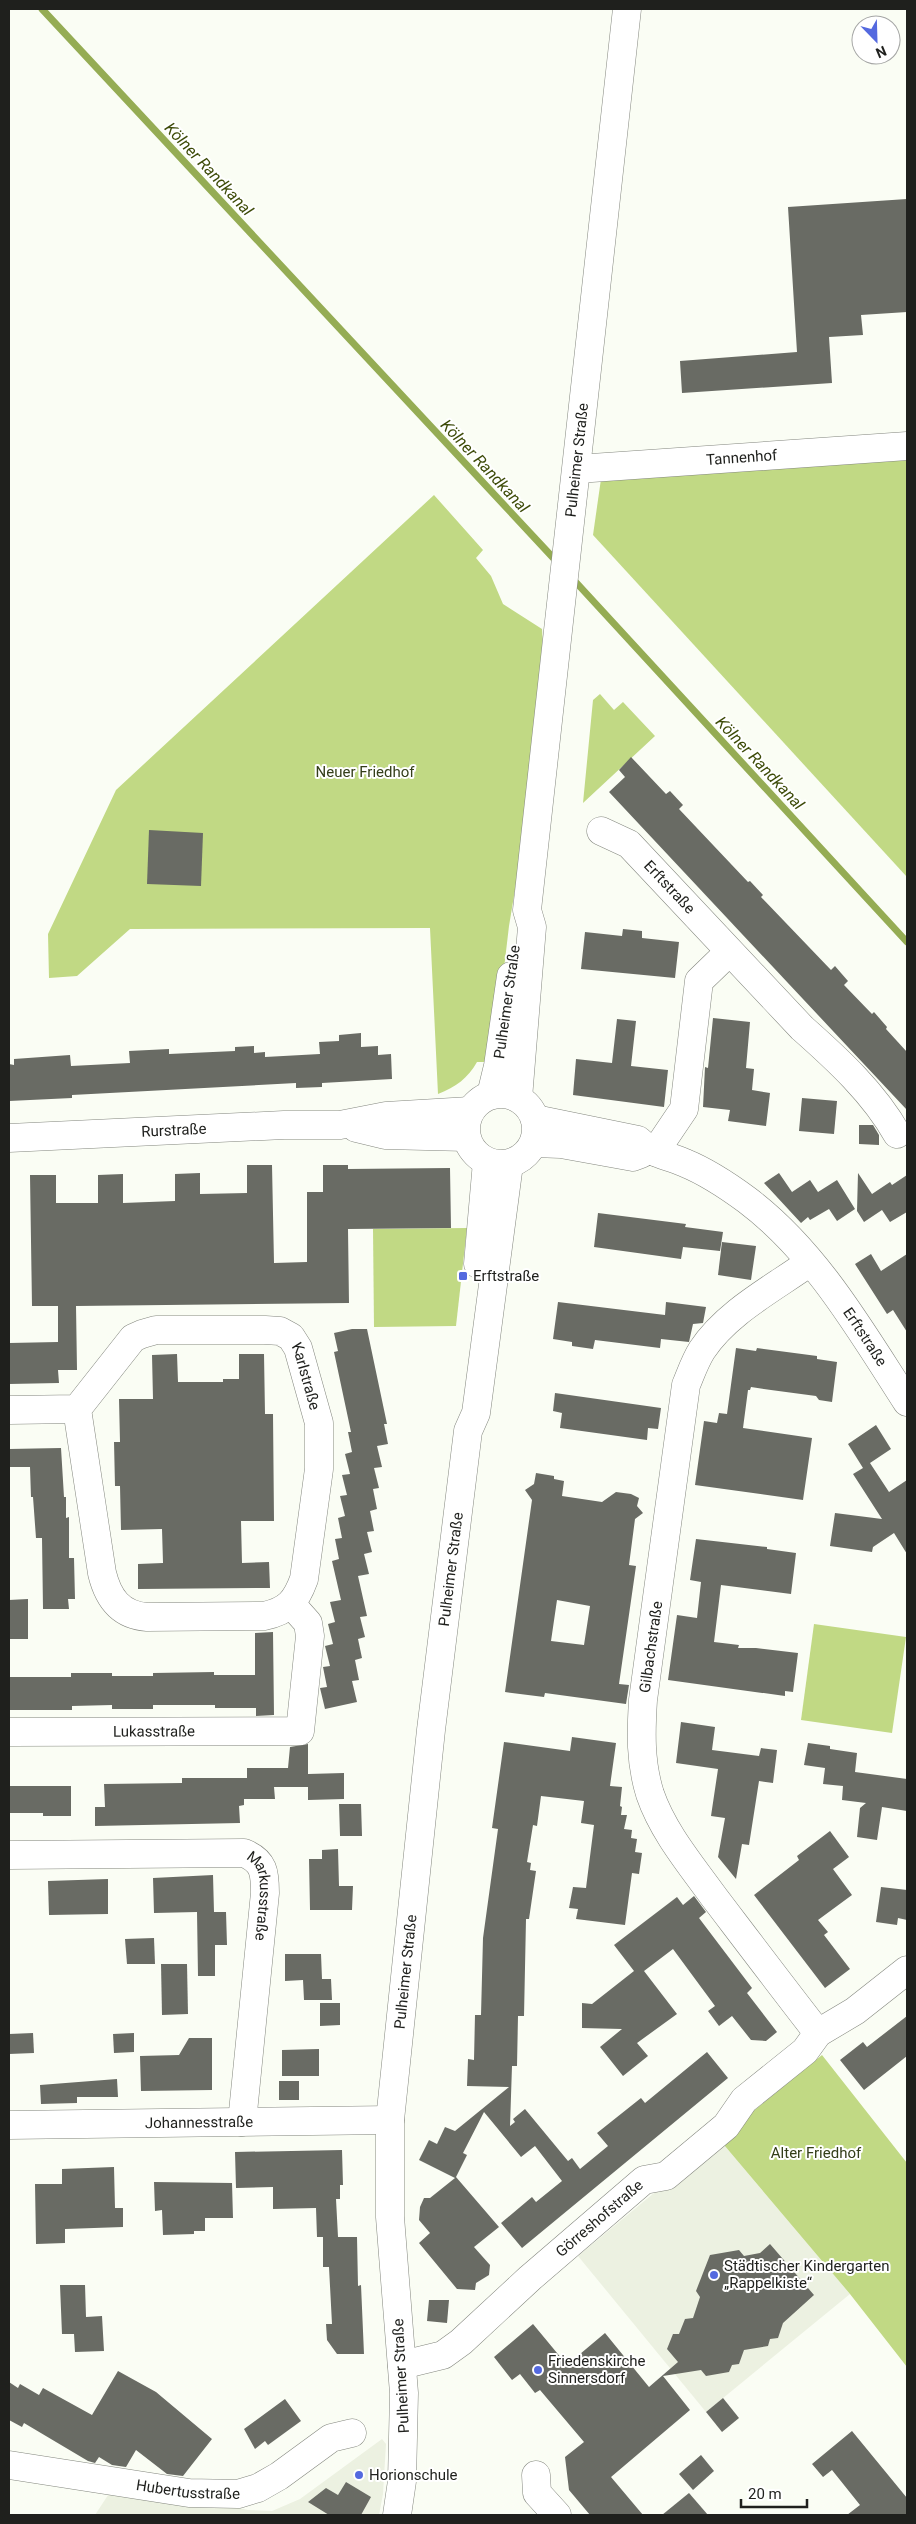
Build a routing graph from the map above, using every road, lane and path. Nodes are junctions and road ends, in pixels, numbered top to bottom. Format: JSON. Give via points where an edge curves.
{"nodes":[{"id":1,"x":627,"y":9,"type":"edge"},
{"id":2,"x":907,"y":446,"type":"edge"},
{"id":3,"x":577,"y":469,"type":"junction"},
{"id":4,"x":601,"y":831,"type":"dead end"},
{"id":5,"x":527,"y":910,"type":"junction"},
{"id":6,"x":729,"y":952,"type":"junction"},
{"id":7,"x":492,"y":1095,"type":"junction"},
{"id":8,"x":518,"y":1098,"type":"junction"},
{"id":9,"x":468,"y":1124,"type":"junction"},
{"id":10,"x":534,"y":1131,"type":"junction"},
{"id":11,"x":897,"y":1134,"type":"dead end"},
{"id":12,"x":9,"y":1138,"type":"edge"},
{"id":13,"x":652,"y":1152,"type":"junction"},
{"id":14,"x":498,"y":1163,"type":"junction"},
{"id":15,"x":810,"y":1262,"type":"junction"},
{"id":16,"x":907,"y":1402,"type":"edge"},
{"id":17,"x":77,"y":1409,"type":"junction"},
{"id":18,"x":9,"y":1410,"type":"edge"},
{"id":19,"x":291,"y":1604,"type":"junction"},
{"id":20,"x":9,"y":1732,"type":"edge"},
{"id":21,"x":9,"y":1855,"type":"edge"},
{"id":22,"x":907,"y":1970,"type":"edge"},
{"id":23,"x":818,"y":2033,"type":"junction"},
{"id":24,"x":390,"y":2120,"type":"junction"},
{"id":25,"x":242,"y":2122,"type":"junction"},
{"id":26,"x":9,"y":2125,"type":"edge"},
{"id":27,"x":402,"y":2365,"type":"junction"},
{"id":28,"x":352,"y":2433,"type":"dead end"},
{"id":29,"x":9,"y":2465,"type":"edge"},
{"id":30,"x":536,"y":2475,"type":"dead end"},
{"id":31,"x":397,"y":2515,"type":"edge"},
{"id":32,"x":558,"y":2515,"type":"edge"}],
"edges":[{"from":1,"to":3,"type":"street","name":"Pulheimer Straße"},
{"from":2,"to":3,"type":"street","name":"Tannenhof"},
{"from":3,"to":5,"type":"street","name":"Pulheimer Straße"},
{"from":4,"to":6,"type":"street","name":"Erftstraße","via":[[629,844]]},
{"from":5,"to":7,"type":"street","name":"Pulheimer Straße","via":[[518,927]]},
{"from":5,"to":8,"type":"street","name":"Pulheimer Straße","via":[[532,927]]},
{"from":6,"to":11,"type":"street","name":"Erftstraße","via":[[879,1105]]},
{"from":6,"to":13,"type":"street","via":[[699,981],[684,1109]]},
{"from":7,"to":8,"type":"street"},
{"from":7,"to":9,"type":"street","via":[[479,1101]]},
{"from":8,"to":10,"type":"street","via":[[528,1107]]},
{"from":9,"to":12,"type":"street","name":"Rurstraße","via":[[386,1116],[340,1125]]},
{"from":9,"to":14,"type":"street","via":[[474,1152]]},
{"from":10,"to":13,"type":"street","name":"Erftstraße","via":[[638,1140]]},
{"from":10,"to":14,"type":"street","via":[[520,1160]]},
{"from":13,"to":15,"type":"street","name":"Erftstraße","via":[[686,1163],[737,1193],[777,1227]]},
{"from":14,"to":24,"type":"street","name":"Pulheimer Straße","via":[[462,1415],[468,1431],[431,1730]]},
{"from":15,"to":16,"type":"street","name":"Erftstraße","via":[[855,1321]]},
{"from":15,"to":23,"type":"street","name":"Gilbachstraße","via":[[750,1304],[716,1334],[702,1350],[686,1385],[643,1700],[641,1737],[642,1758],[651,1794],[670,1835]]},
{"from":17,"to":18,"type":"street"},
{"from":17,"to":19,"type":"street","via":[[102,1573],[106,1590],[119,1608],[138,1616],[264,1616],[279,1613]]},
{"from":17,"to":19,"type":"street","name":"Karlstraße","via":[[133,1338],[142,1334],[156,1330],[265,1330],[291,1336],[303,1358],[319,1423],[320,1447],[304,1579],[298,1596]]},
{"from":19,"to":20,"type":"street","name":"Lukasstraße","via":[[308,1623],[310,1636],[300,1731]]},
{"from":21,"to":25,"type":"street","name":"Markusstraße","via":[[244,1853],[260,1862],[264,1869],[265,1892]]},
{"from":22,"to":23,"type":"street","name":"Görreshofstraße","via":[[855,2011]]},
{"from":23,"to":27,"type":"street","name":"Görreshofstraße","via":[[805,2051],[744,2100],[726,2126],[666,2176],[644,2180],[461,2342],[443,2355]]},
{"from":24,"to":25,"type":"street","name":"Johannesstraße"},
{"from":24,"to":27,"type":"street","name":"Pulheimer Straße","via":[[390,2217]]},
{"from":25,"to":26,"type":"street","name":"Johannesstraße"},
{"from":27,"to":31,"type":"street","name":"Pulheimer Straße","via":[[404,2435]]},
{"from":28,"to":29,"type":"street","name":"Hubertusstraße","via":[[332,2438],[279,2476],[258,2488],[238,2494],[189,2492]]},
{"from":30,"to":32,"type":"street","via":[[537,2493]]}]}
